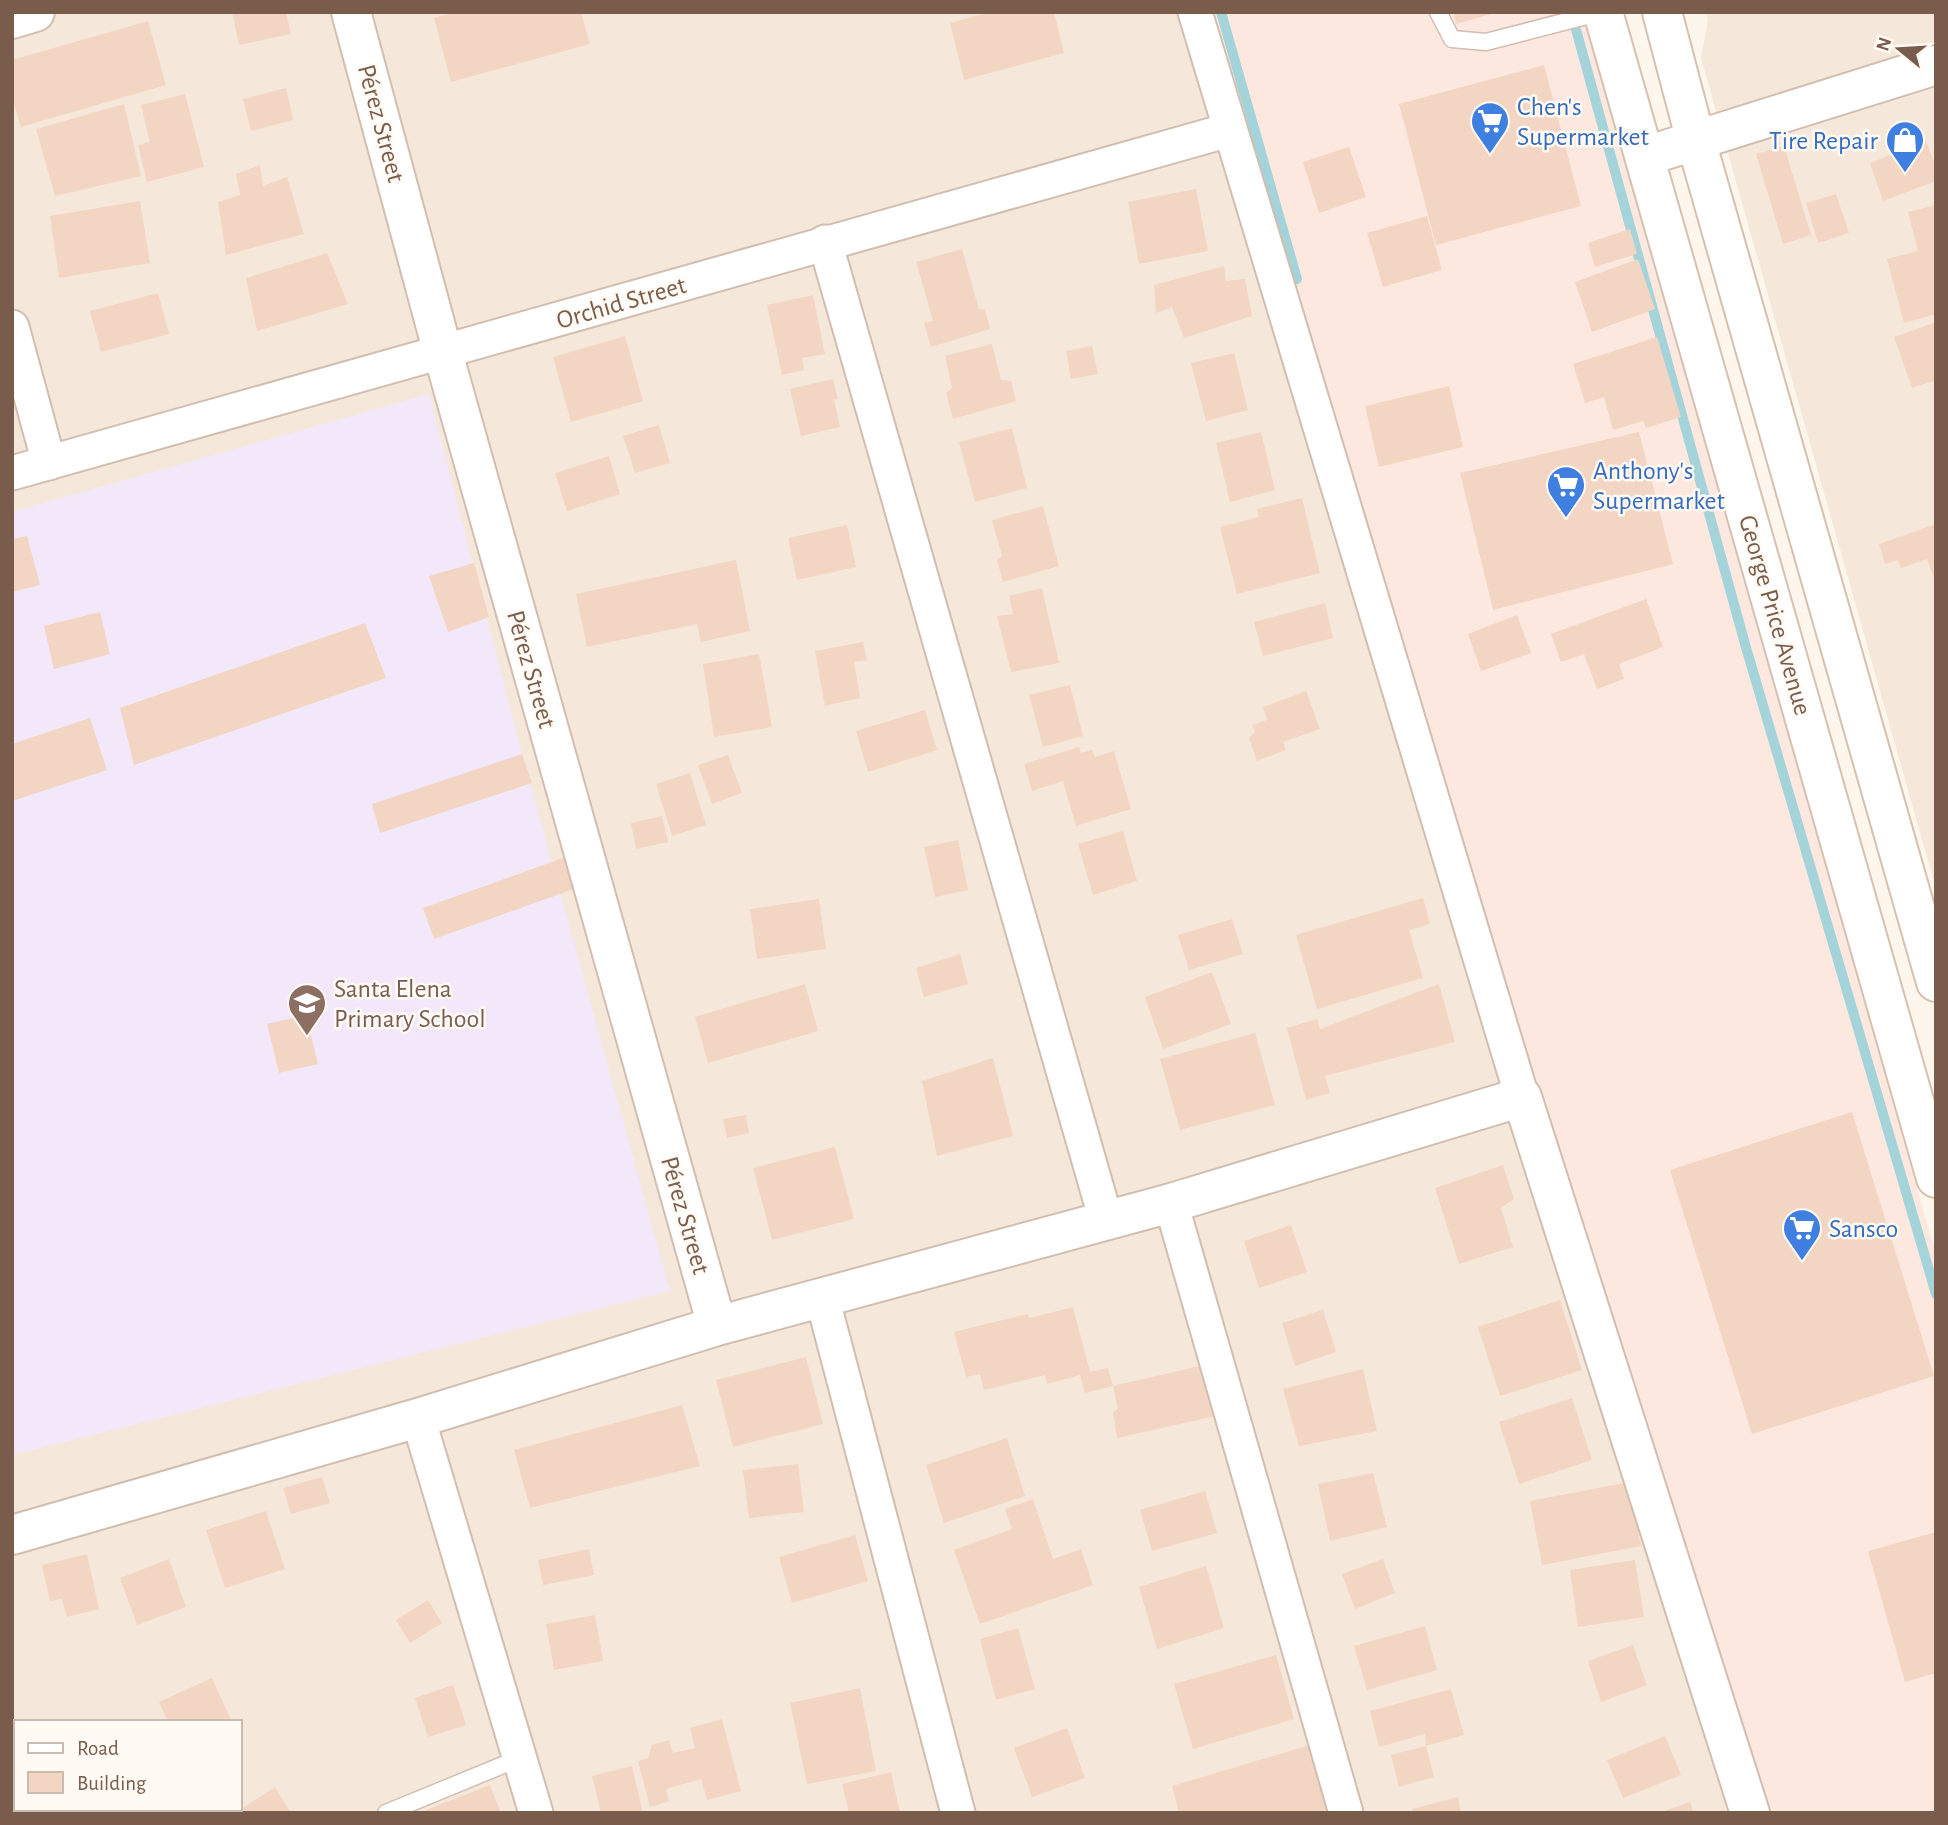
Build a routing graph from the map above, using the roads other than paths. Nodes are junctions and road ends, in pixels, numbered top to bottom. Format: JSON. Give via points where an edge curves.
{"nodes":[{"id":1,"x":35,"y":12,"type":"edge"},
{"id":2,"x":351,"y":12,"type":"edge"},
{"id":3,"x":1195,"y":12,"type":"edge"},
{"id":4,"x":1438,"y":12,"type":"edge"},
{"id":5,"x":1603,"y":12,"type":"edge"},
{"id":6,"x":1662,"y":12,"type":"edge"},
{"id":7,"x":12,"y":19,"type":"edge"},
{"id":8,"x":1936,"y":65,"type":"edge"},
{"id":9,"x":1229,"y":131,"type":"junction"},
{"id":10,"x":1696,"y":141,"type":"junction"},
{"id":11,"x":1646,"y":156,"type":"junction"},
{"id":12,"x":825,"y":242,"type":"junction"},
{"id":13,"x":12,"y":327,"type":"edge"},
{"id":14,"x":443,"y":353,"type":"junction"},
{"id":15,"x":49,"y":463,"type":"junction"},
{"id":16,"x":12,"y":473,"type":"edge"},
{"id":17,"x":1936,"y":982,"type":"edge"},
{"id":18,"x":1522,"y":1097,"type":"junction"},
{"id":19,"x":1936,"y":1178,"type":"edge"},
{"id":20,"x":1171,"y":1203,"type":"junction"},
{"id":21,"x":1106,"y":1220,"type":"junction"},
{"id":22,"x":822,"y":1297,"type":"junction"},
{"id":23,"x":717,"y":1326,"type":"junction"},
{"id":24,"x":418,"y":1418,"type":"junction"},
{"id":25,"x":12,"y":1535,"type":"edge"},
{"id":26,"x":520,"y":1758,"type":"junction"},
{"id":27,"x":386,"y":1813,"type":"edge"},
{"id":28,"x":536,"y":1813,"type":"edge"},
{"id":29,"x":958,"y":1813,"type":"edge"},
{"id":30,"x":1346,"y":1813,"type":"edge"},
{"id":31,"x":1750,"y":1813,"type":"edge"}],
"edges":[{"from":1,"to":7,"type":"street"},
{"from":2,"to":14,"type":"street","name":"Pérez Street"},
{"from":3,"to":9,"type":"street"},
{"from":4,"to":5,"type":"lane","via":[[1452,38],[1486,42]]},
{"from":5,"to":11,"type":"street","name":"George Price Avenue"},
{"from":6,"to":10,"type":"street","name":"George Price Avenue"},
{"from":8,"to":10,"type":"street"},
{"from":9,"to":12,"type":"street","name":"Orchid Street"},
{"from":9,"to":18,"type":"street"},
{"from":10,"to":11,"type":"street"},
{"from":10,"to":17,"type":"street","name":"George Price Avenue"},
{"from":11,"to":19,"type":"street","name":"George Price Avenue"},
{"from":12,"to":14,"type":"street","name":"Orchid Street"},
{"from":12,"to":21,"type":"street"},
{"from":13,"to":15,"type":"street"},
{"from":14,"to":15,"type":"street","name":"Orchid Street"},
{"from":14,"to":23,"type":"street","name":"Pérez Street"},
{"from":15,"to":16,"type":"street","name":"Orchid Street"},
{"from":18,"to":20,"type":"street"},
{"from":18,"to":31,"type":"street"},
{"from":20,"to":21,"type":"street"},
{"from":20,"to":30,"type":"street"},
{"from":21,"to":22,"type":"street"},
{"from":22,"to":23,"type":"street"},
{"from":22,"to":29,"type":"street"},
{"from":23,"to":24,"type":"street"},
{"from":24,"to":25,"type":"street"},
{"from":24,"to":26,"type":"street"},
{"from":26,"to":27,"type":"lane"},
{"from":26,"to":28,"type":"street"}]}
